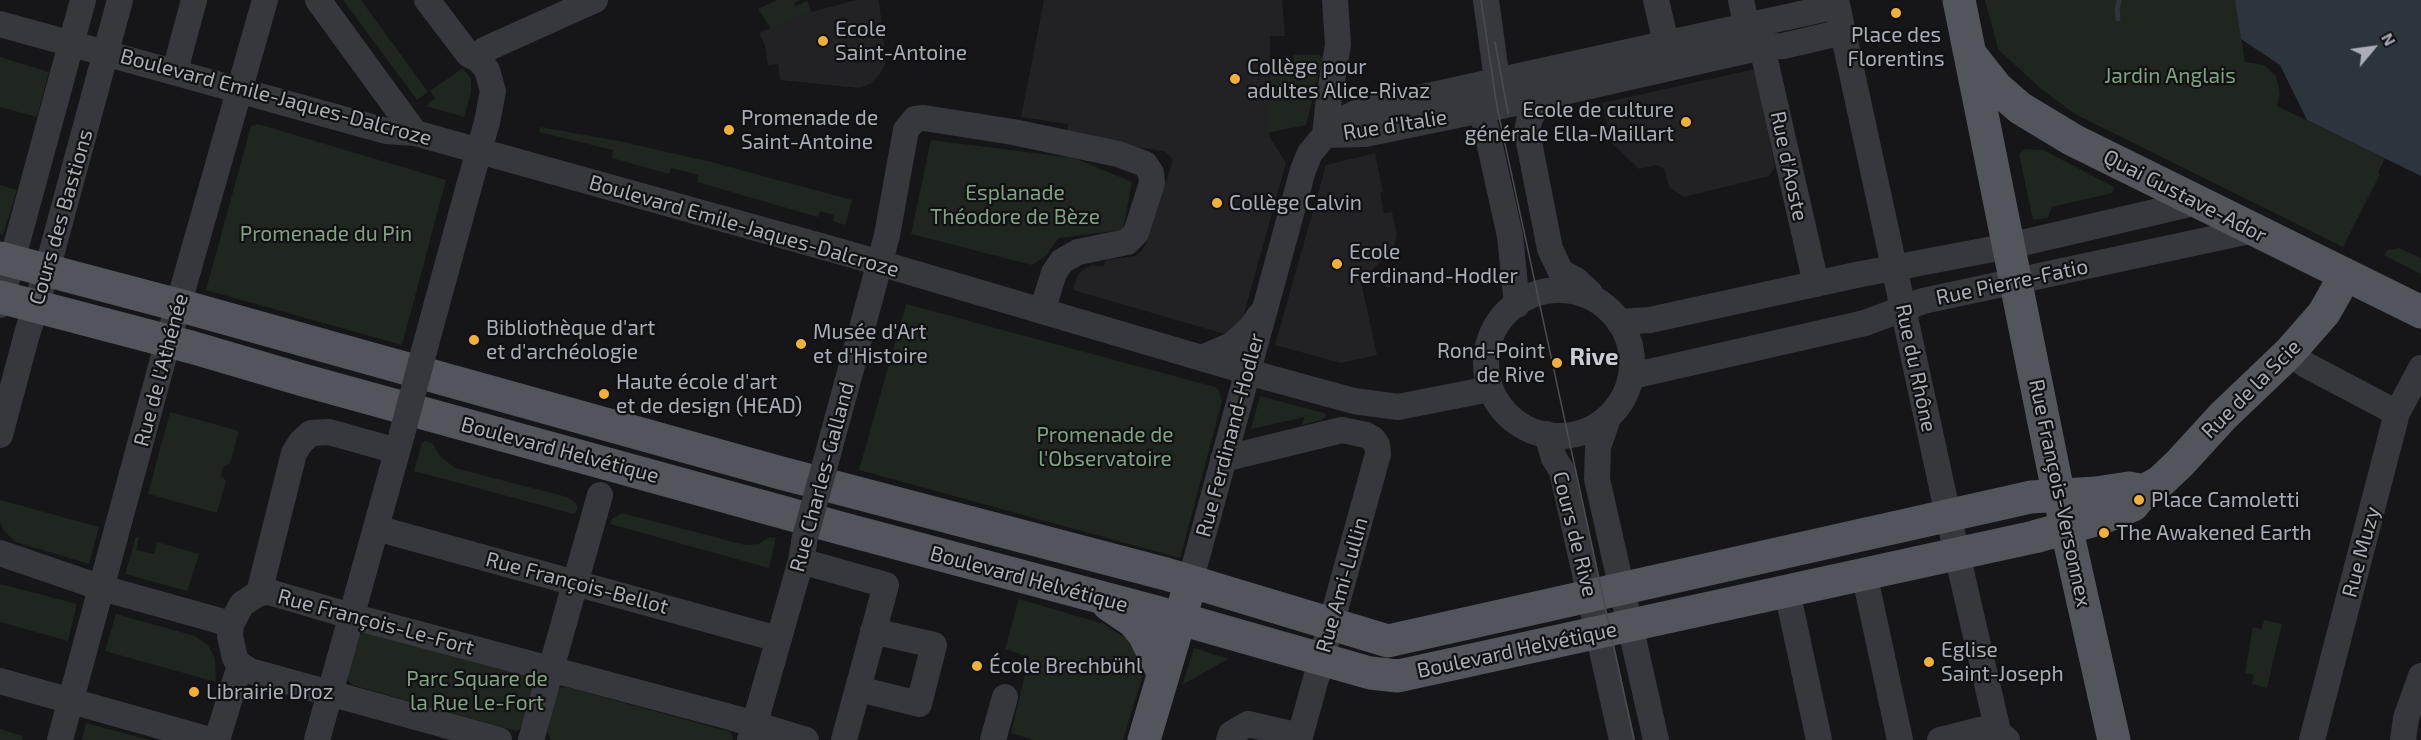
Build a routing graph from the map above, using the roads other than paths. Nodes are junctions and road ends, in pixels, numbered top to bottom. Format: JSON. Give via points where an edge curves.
{"nodes":[{"id":1,"x":83,"y":0,"type":"edge"},
{"id":2,"x":120,"y":0,"type":"edge"},
{"id":3,"x":194,"y":0,"type":"edge"},
{"id":4,"x":265,"y":0,"type":"edge"},
{"id":5,"x":318,"y":0,"type":"edge"},
{"id":6,"x":427,"y":0,"type":"edge"},
{"id":7,"x":595,"y":0,"type":"edge"},
{"id":8,"x":1335,"y":0,"type":"edge"},
{"id":9,"x":1486,"y":0,"type":"edge"},
{"id":10,"x":1656,"y":0,"type":"edge"},
{"id":11,"x":1959,"y":0,"type":"edge"},
{"id":12,"x":1837,"y":3,"type":"edge"},
{"id":13,"x":1744,"y":12,"type":"edge"},
{"id":14,"x":0,"y":24,"type":"edge"},
{"id":15,"x":1843,"y":32,"type":"junction"},
{"id":16,"x":71,"y":43,"type":"junction"},
{"id":17,"x":1666,"y":43,"type":"junction"},
{"id":18,"x":1762,"y":47,"type":"junction"},
{"id":19,"x":107,"y":51,"type":"junction"},
{"id":20,"x":487,"y":52,"type":"junction"},
{"id":21,"x":1970,"y":52,"type":"junction"},
{"id":22,"x":175,"y":71,"type":"junction"},
{"id":23,"x":1497,"y":80,"type":"junction"},
{"id":24,"x":239,"y":89,"type":"junction"},
{"id":25,"x":1540,"y":97,"type":"junction"},
{"id":26,"x":1482,"y":110,"type":"junction"},
{"id":27,"x":415,"y":133,"type":"junction"},
{"id":28,"x":1325,"y":135,"type":"junction"},
{"id":29,"x":2198,"y":202,"type":"junction"},
{"id":30,"x":2254,"y":230,"type":"junction"},
{"id":31,"x":2009,"y":246,"type":"junction"},
{"id":32,"x":6,"y":259,"type":"edge"},
{"id":33,"x":1895,"y":269,"type":"junction"},
{"id":34,"x":47,"y":270,"type":"junction"},
{"id":35,"x":2345,"y":276,"type":"junction"},
{"id":36,"x":2016,"y":281,"type":"junction"},
{"id":37,"x":1815,"y":284,"type":"junction"},
{"id":38,"x":1,"y":300,"type":"edge"},
{"id":39,"x":1601,"y":303,"type":"junction"},
{"id":40,"x":1516,"y":304,"type":"junction"},
{"id":41,"x":178,"y":305,"type":"junction"},
{"id":42,"x":36,"y":307,"type":"junction"},
{"id":43,"x":1904,"y":308,"type":"junction"},
{"id":44,"x":1264,"y":310,"type":"junction"},
{"id":45,"x":1042,"y":311,"type":"junction"},
{"id":46,"x":2421,"y":312,"type":"edge"},
{"id":47,"x":1619,"y":322,"type":"junction"},
{"id":48,"x":168,"y":341,"type":"junction"},
{"id":49,"x":2289,"y":352,"type":"junction"},
{"id":50,"x":1202,"y":358,"type":"junction"},
{"id":51,"x":2421,"y":368,"type":"edge"},
{"id":52,"x":1248,"y":371,"type":"junction"},
{"id":53,"x":1632,"y":376,"type":"junction"},
{"id":54,"x":1490,"y":389,"type":"junction"},
{"id":55,"x":2397,"y":413,"type":"junction"},
{"id":56,"x":1608,"y":418,"type":"junction"},
{"id":57,"x":1547,"y":434,"type":"junction"},
{"id":58,"x":0,"y":435,"type":"edge"},
{"id":59,"x":399,"y":442,"type":"junction"},
{"id":60,"x":1223,"y":459,"type":"junction"},
{"id":61,"x":2144,"y":491,"type":"junction"},
{"id":62,"x":600,"y":495,"type":"dead end"},
{"id":63,"x":2059,"y":495,"type":"junction"},
{"id":64,"x":1948,"y":516,"type":"junction"},
{"id":65,"x":376,"y":528,"type":"junction"},
{"id":66,"x":2067,"y":528,"type":"junction"},
{"id":67,"x":803,"y":551,"type":"junction"},
{"id":68,"x":0,"y":553,"type":"edge"},
{"id":69,"x":1957,"y":553,"type":"junction"},
{"id":70,"x":1864,"y":573,"type":"junction"},
{"id":71,"x":1190,"y":582,"type":"junction"},
{"id":72,"x":575,"y":583,"type":"junction"},
{"id":73,"x":102,"y":588,"type":"junction"},
{"id":74,"x":1622,"y":588,"type":"junction"},
{"id":75,"x":1787,"y":591,"type":"junction"},
{"id":76,"x":259,"y":593,"type":"junction"},
{"id":77,"x":1096,"y":596,"type":"junction"},
{"id":78,"x":1591,"y":596,"type":"junction"},
{"id":79,"x":351,"y":616,"type":"junction"},
{"id":80,"x":1180,"y":620,"type":"junction"},
{"id":81,"x":1332,"y":623,"type":"junction"},
{"id":82,"x":231,"y":624,"type":"junction"},
{"id":83,"x":1630,"y":625,"type":"junction"},
{"id":84,"x":873,"y":631,"type":"junction"},
{"id":85,"x":1598,"y":632,"type":"junction"},
{"id":86,"x":778,"y":639,"type":"junction"},
{"id":87,"x":1321,"y":660,"type":"junction"},
{"id":88,"x":240,"y":665,"type":"junction"},
{"id":89,"x":551,"y":670,"type":"junction"},
{"id":90,"x":1162,"y":676,"type":"junction"},
{"id":91,"x":2421,"y":676,"type":"edge"},
{"id":92,"x":0,"y":681,"type":"edge"},
{"id":93,"x":858,"y":689,"type":"junction"},
{"id":94,"x":330,"y":693,"type":"junction"},
{"id":95,"x":1005,"y":697,"type":"dead end"},
{"id":96,"x":71,"y":701,"type":"junction"},
{"id":97,"x":430,"y":731,"type":"edge"},
{"id":98,"x":752,"y":732,"type":"edge"},
{"id":99,"x":1996,"y":736,"type":"edge"},
{"id":100,"x":1299,"y":738,"type":"edge"},
{"id":101,"x":60,"y":740,"type":"edge"},
{"id":102,"x":210,"y":740,"type":"edge"},
{"id":103,"x":217,"y":740,"type":"edge"},
{"id":104,"x":317,"y":740,"type":"edge"},
{"id":105,"x":499,"y":740,"type":"edge"},
{"id":106,"x":531,"y":740,"type":"edge"},
{"id":107,"x":806,"y":740,"type":"edge"},
{"id":108,"x":844,"y":740,"type":"edge"},
{"id":109,"x":993,"y":740,"type":"edge"},
{"id":110,"x":1144,"y":740,"type":"edge"},
{"id":111,"x":1229,"y":740,"type":"edge"},
{"id":112,"x":1622,"y":740,"type":"edge"},
{"id":113,"x":1656,"y":740,"type":"edge"},
{"id":114,"x":1819,"y":740,"type":"edge"},
{"id":115,"x":1900,"y":740,"type":"edge"},
{"id":116,"x":1940,"y":740,"type":"edge"},
{"id":117,"x":2114,"y":740,"type":"edge"},
{"id":118,"x":2312,"y":740,"type":"edge"},
{"id":119,"x":2403,"y":740,"type":"edge"}],
"edges":[{"from":1,"to":16,"type":"street","name":"Cours des Bastions"},
{"from":2,"to":19,"type":"street","name":"Cours des Bastions"},
{"from":3,"to":22,"type":"street"},
{"from":4,"to":24,"type":"street","name":"Rue de l'Athénée"},
{"from":5,"to":27,"type":"street"},
{"from":6,"to":20,"type":"street","via":[[468,54]]},
{"from":7,"to":20,"type":"street"},
{"from":8,"to":28,"type":"street","via":[[1338,45]]},
{"from":9,"to":23,"type":"street"},
{"from":10,"to":17,"type":"street"},
{"from":11,"to":21,"type":"main road","name":"Rue François-Versonnex"},
{"from":12,"to":13,"type":"street","name":"Rue d'Italie"},
{"from":12,"to":15,"type":"street","name":"Rue du Rhône"},
{"from":13,"to":17,"type":"street","name":"Rue d'Italie"},
{"from":14,"to":16,"type":"street","name":"Boulevard Emile-Jaques-Dalcroze"},
{"from":15,"to":18,"type":"street","name":"Rue d'Italie"},
{"from":15,"to":33,"type":"street","name":"Rue du Rhône"},
{"from":16,"to":19,"type":"street","name":"Boulevard Emile-Jaques-Dalcroze"},
{"from":16,"to":32,"type":"street","name":"Cours des Bastions"},
{"from":17,"to":23,"type":"street","name":"Rue d'Italie"},
{"from":18,"to":25,"type":"street","name":"Rue d'Italie"},
{"from":18,"to":37,"type":"street","name":"Rue d'Aoste"},
{"from":19,"to":22,"type":"street","name":"Boulevard Emile-Jaques-Dalcroze"},
{"from":19,"to":34,"type":"street","name":"Cours des Bastions"},
{"from":20,"to":59,"type":"street","bridge":true,"via":[[493,91],[487,122]]},
{"from":21,"to":29,"type":"main road","name":"Quai Gustave-Ador","via":[[1997,88],[2020,108],[2073,140]]},
{"from":21,"to":31,"type":"main road","name":"Rue François-Versonnex"},
{"from":22,"to":24,"type":"street","name":"Boulevard Emile-Jaques-Dalcroze"},
{"from":23,"to":26,"type":"street"},
{"from":23,"to":28,"type":"street","name":"Rue d'Italie","via":[[1360,111]]},
{"from":24,"to":27,"type":"street","name":"Boulevard Emile-Jaques-Dalcroze","via":[[387,131]]},
{"from":24,"to":41,"type":"street","name":"Rue de l'Athénée"},
{"from":25,"to":26,"type":"street","name":"Rue d'Italie"},
{"from":25,"to":39,"type":"street","via":[[1527,132],[1550,249],[1561,272]]},
{"from":26,"to":28,"type":"street","name":"Rue d'Italie","via":[[1365,134]]},
{"from":26,"to":40,"type":"street","via":[[1510,236]]},
{"from":27,"to":45,"type":"street","name":"Boulevard Emile-Jaques-Dalcroze"},
{"from":28,"to":44,"type":"street","name":"Rue Ferdinand-Hodler","via":[[1310,153],[1303,170]]},
{"from":29,"to":30,"type":"main road","name":"Quai Gustave-Ador"},
{"from":29,"to":31,"type":"street","name":"Rue Pierre-Fatio"},
{"from":30,"to":35,"type":"main road","name":"Quai Gustave-Ador"},
{"from":30,"to":36,"type":"street","name":"Rue Pierre-Fatio"},
{"from":31,"to":33,"type":"street","name":"Rue Pierre-Fatio"},
{"from":31,"to":36,"type":"main road","name":"Rue François-Versonnex"},
{"from":32,"to":34,"type":"main road","name":"Boulevard Helvétique"},
{"from":32,"to":38,"type":"street","name":"Cours des Bastions"},
{"from":33,"to":37,"type":"street","name":"Rue Pierre-Fatio"},
{"from":33,"to":43,"type":"street","name":"Rue du Rhône"},
{"from":34,"to":41,"type":"main road","name":"Boulevard Helvétique"},
{"from":34,"to":42,"type":"street","name":"Cours des Bastions"},
{"from":35,"to":46,"type":"main road","name":"Quai Gustave-Ador"},
{"from":35,"to":49,"type":"main road","name":"Rue de la Scie","via":[[2324,313]]},
{"from":36,"to":43,"type":"street","name":"Rue Pierre-Fatio"},
{"from":36,"to":63,"type":"main road","name":"Rue François-Versonnex"},
{"from":37,"to":47,"type":"street","name":"Rue Pierre-Fatio","via":[[1650,320]]},
{"from":38,"to":42,"type":"main road","name":"Boulevard Helvétique"},
{"from":39,"to":40,"type":"street","via":[[1567,291],[1541,294]]},
{"from":39,"to":47,"type":"street"},
{"from":40,"to":54,"type":"street","via":[[1490,336],[1485,365]]},
{"from":41,"to":48,"type":"street","name":"Rue de l'Athénée"},
{"from":41,"to":71,"type":"main road","name":"Boulevard Helvétique"},
{"from":42,"to":48,"type":"main road","name":"Boulevard Helvétique"},
{"from":42,"to":58,"type":"street","name":"Cours des Bastions"},
{"from":43,"to":53,"type":"street","name":"Rue Pierre-Fatio","via":[[1865,323]]},
{"from":43,"to":64,"type":"street","name":"Rue du Rhône"},
{"from":44,"to":50,"type":"street","via":[[1239,340]]},
{"from":44,"to":52,"type":"street","name":"Rue Ferdinand-Hodler"},
{"from":45,"to":50,"type":"street","name":"Boulevard Emile-Jaques-Dalcroze"},
{"from":45,"to":67,"type":"street","name":"Rue Charles-Galland","bridge":true,"via":[[1062,261],[1078,252],[1121,244],[1132,238],[1152,183],[1149,168],[1139,160],[1097,149],[1013,132],[915,119],[906,130],[887,235]]},
{"from":47,"to":53,"type":"street","via":[[1632,351]]},
{"from":48,"to":73,"type":"street","name":"Rue de l'Athénée"},
{"from":48,"to":77,"type":"main road","name":"Boulevard Helvétique"},
{"from":49,"to":55,"type":"street"},
{"from":49,"to":61,"type":"main road","name":"Rue de la Scie","via":[[2180,463]]},
{"from":50,"to":52,"type":"street","name":"Boulevard Emile-Jaques-Dalcroze"},
{"from":51,"to":55,"type":"street","name":"Rue Muzy"},
{"from":52,"to":54,"type":"street","name":"Boulevard Emile-Jaques-Dalcroze","via":[[1354,401],[1398,407]]},
{"from":52,"to":60,"type":"street","name":"Rue Ferdinand-Hodler"},
{"from":53,"to":56,"type":"street"},
{"from":54,"to":57,"type":"street","via":[[1500,407],[1519,426]]},
{"from":55,"to":118,"type":"street","name":"Rue Muzy"},
{"from":56,"to":57,"type":"street","via":[[1577,432]]},
{"from":56,"to":74,"type":"street","name":"Cours de Rive","via":[[1598,447],[1597,479]]},
{"from":57,"to":78,"type":"street","name":"Cours de Rive","via":[[1562,471]]},
{"from":59,"to":65,"type":"street"},
{"from":59,"to":76,"type":"street","via":[[329,432],[305,437],[294,453]]},
{"from":60,"to":71,"type":"street","name":"Rue Ferdinand-Hodler"},
{"from":60,"to":81,"type":"street","name":"Rue Ami-Lullin","via":[[1342,430],[1373,439],[1378,454]]},
{"from":61,"to":63,"type":"main road","via":[[2129,488]]},
{"from":61,"to":66,"type":"main road","via":[[2133,505]]},
{"from":62,"to":72,"type":"street"},
{"from":63,"to":64,"type":"main road","name":"Boulevard Helvétique","via":[[2031,497]]},
{"from":63,"to":66,"type":"main road","name":"Rue François-Versonnex"},
{"from":64,"to":69,"type":"street","name":"Rue du Rhône"},
{"from":64,"to":74,"type":"main road","name":"Boulevard Helvétique"},
{"from":65,"to":72,"type":"street","name":"Rue François-Bellot"},
{"from":65,"to":79,"type":"street"},
{"from":66,"to":69,"type":"main road","name":"Boulevard Helvétique"},
{"from":66,"to":117,"type":"main road","name":"Rue François-Versonnex"},
{"from":67,"to":84,"type":"street","via":[[886,585]]},
{"from":67,"to":86,"type":"street","name":"Rue Charles-Galland"},
{"from":68,"to":73,"type":"street"},
{"from":69,"to":70,"type":"main road","name":"Boulevard Helvétique"},
{"from":69,"to":99,"type":"street","name":"Rue du Rhône"},
{"from":70,"to":75,"type":"main road","name":"Boulevard Helvétique"},
{"from":70,"to":115,"type":"street"},
{"from":71,"to":80,"type":"main road","name":"Rue Ferdinand-Hodler"},
{"from":71,"to":81,"type":"main road","name":"Boulevard Helvétique"},
{"from":72,"to":86,"type":"street","name":"Rue François-Bellot"},
{"from":72,"to":89,"type":"street"},
{"from":73,"to":82,"type":"street"},
{"from":73,"to":96,"type":"street","name":"Rue de l'Athénée"},
{"from":74,"to":78,"type":"main road","name":"Boulevard Helvétique"},
{"from":74,"to":83,"type":"street","name":"Cours de Rive"},
{"from":75,"to":83,"type":"main road","name":"Boulevard Helvétique"},
{"from":75,"to":114,"type":"street"},
{"from":76,"to":79,"type":"street","name":"Rue François-Le-Fort","via":[[269,592]]},
{"from":76,"to":82,"type":"street","via":[[242,604]]},
{"from":77,"to":80,"type":"main road","name":"Boulevard Helvétique"},
{"from":77,"to":90,"type":"main road","via":[[1133,621],[1144,634]]},
{"from":78,"to":81,"type":"main road","name":"Boulevard Helvétique","via":[[1398,640],[1379,639]]},
{"from":78,"to":85,"type":"street","name":"Cours de Rive"},
{"from":79,"to":89,"type":"street","name":"Rue François-Le-Fort"},
{"from":79,"to":94,"type":"street"},
{"from":80,"to":87,"type":"main road","name":"Boulevard Helvétique"},
{"from":80,"to":90,"type":"main road","name":"Rue Ferdinand-Hodler"},
{"from":81,"to":87,"type":"street","name":"Rue Ami-Lullin"},
{"from":82,"to":88,"type":"street","via":[[232,647]]},
{"from":83,"to":85,"type":"main road","name":"Boulevard Helvétique"},
{"from":83,"to":113,"type":"street","name":"Cours de Rive"},
{"from":84,"to":93,"type":"street"},
{"from":84,"to":93,"type":"street","via":[[934,645],[919,704]]},
{"from":85,"to":87,"type":"main road","name":"Boulevard Helvétique","via":[[1398,676],[1370,674]]},
{"from":85,"to":112,"type":"street","name":"Cours de Rive"},
{"from":86,"to":98,"type":"street","name":"Rue Charles-Galland"},
{"from":87,"to":100,"type":"street","name":"Rue Ami-Lullin"},
{"from":88,"to":94,"type":"street"},
{"from":88,"to":103,"type":"street"},
{"from":89,"to":98,"type":"street","name":"Rue François-Le-Fort"},
{"from":89,"to":106,"type":"street"},
{"from":90,"to":110,"type":"main road","name":"Rue Ferdinand-Hodler"},
{"from":91,"to":119,"type":"street","via":[[2406,718]]},
{"from":92,"to":96,"type":"street"},
{"from":93,"to":108,"type":"street"},
{"from":94,"to":97,"type":"street"},
{"from":94,"to":104,"type":"street"},
{"from":95,"to":109,"type":"street"},
{"from":96,"to":101,"type":"street","name":"Rue de l'Athénée"},
{"from":96,"to":102,"type":"street"},
{"from":97,"to":105,"type":"street"},
{"from":98,"to":107,"type":"street","name":"Rue François-Le-Fort"},
{"from":99,"to":116,"type":"street"},
{"from":100,"to":111,"type":"street","via":[[1248,724],[1231,734]]}]}
